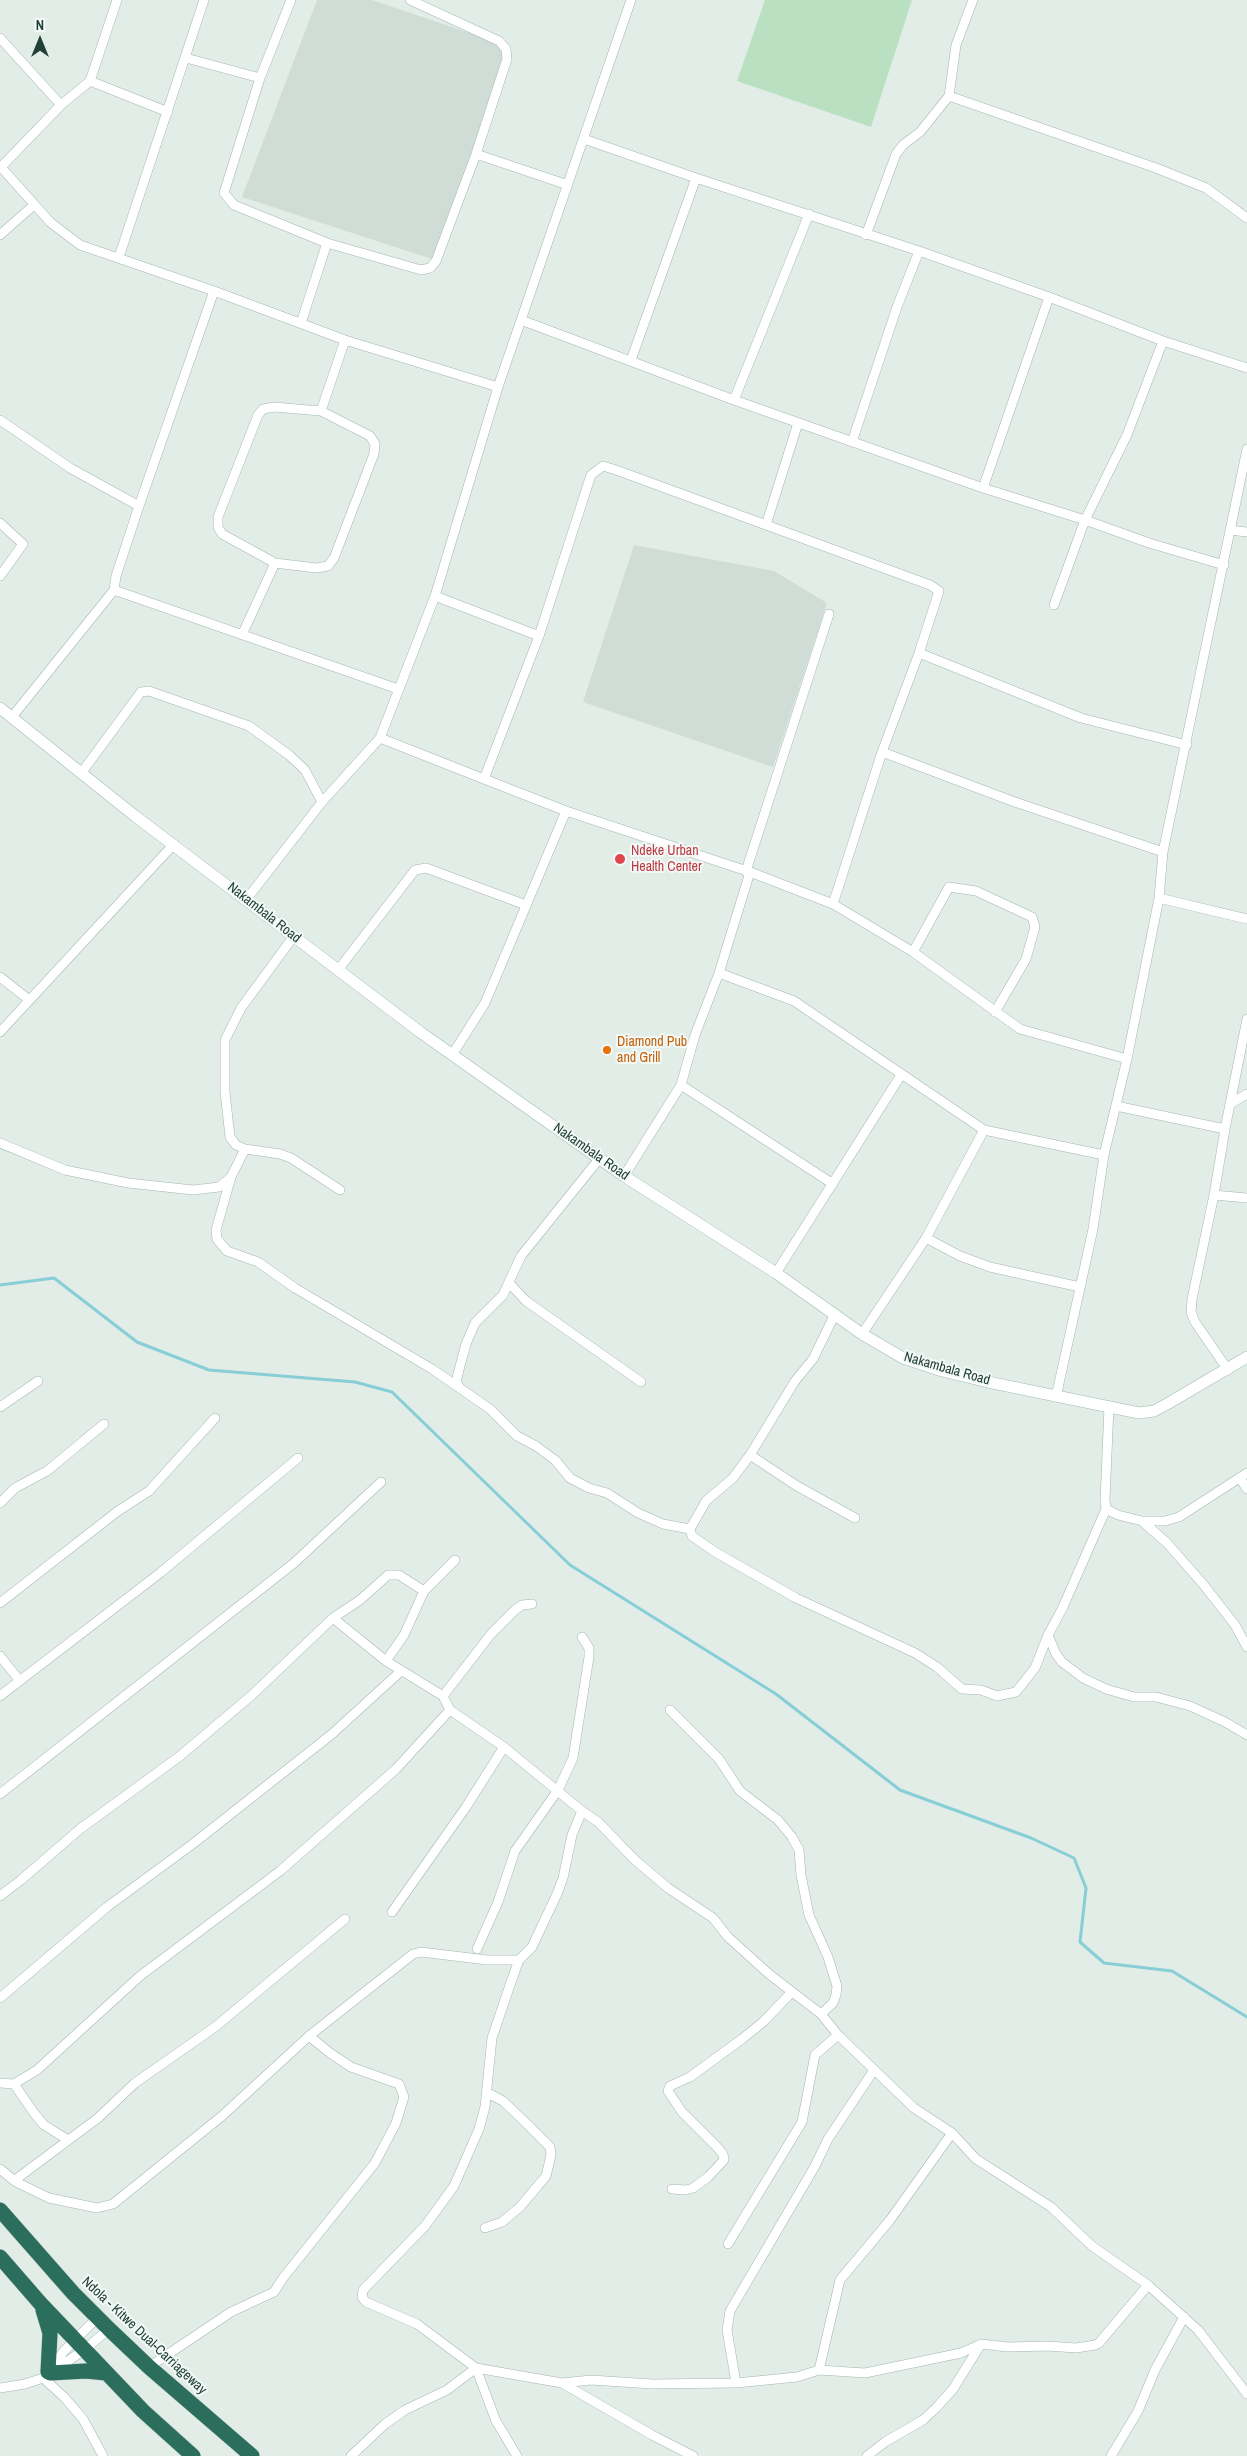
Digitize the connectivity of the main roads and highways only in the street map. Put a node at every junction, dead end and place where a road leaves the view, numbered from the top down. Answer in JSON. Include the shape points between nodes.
{"nodes":[{"id":1,"x":0,"y":708,"type":"edge"},
{"id":2,"x":1247,"y":1357,"type":"edge"},
{"id":3,"x":0,"y":2210,"type":"edge"},
{"id":4,"x":0,"y":2257,"type":"edge"},
{"id":5,"x":40,"y":2303,"type":"junction"},
{"id":6,"x":106,"y":2373,"type":"junction"},
{"id":7,"x":193,"y":2456,"type":"edge"},
{"id":8,"x":252,"y":2456,"type":"edge"}],
"edges":[{"from":1,"to":2,"type":"main road","name":"Nakambala Road","via":[[452,1055],[624,1176],[903,1358],[942,1371],[1139,1412],[1154,1411]]},
{"from":3,"to":8,"type":"highway","name":"Ndola - Kitwe Dual-Carriageway","via":[[97,2318]]},
{"from":4,"to":5,"type":"highway"},
{"from":5,"to":6,"type":"highway"},
{"from":5,"to":6,"type":"highway","via":[[50,2333],[47,2375],[86,2371]]},
{"from":6,"to":7,"type":"highway"}]}
